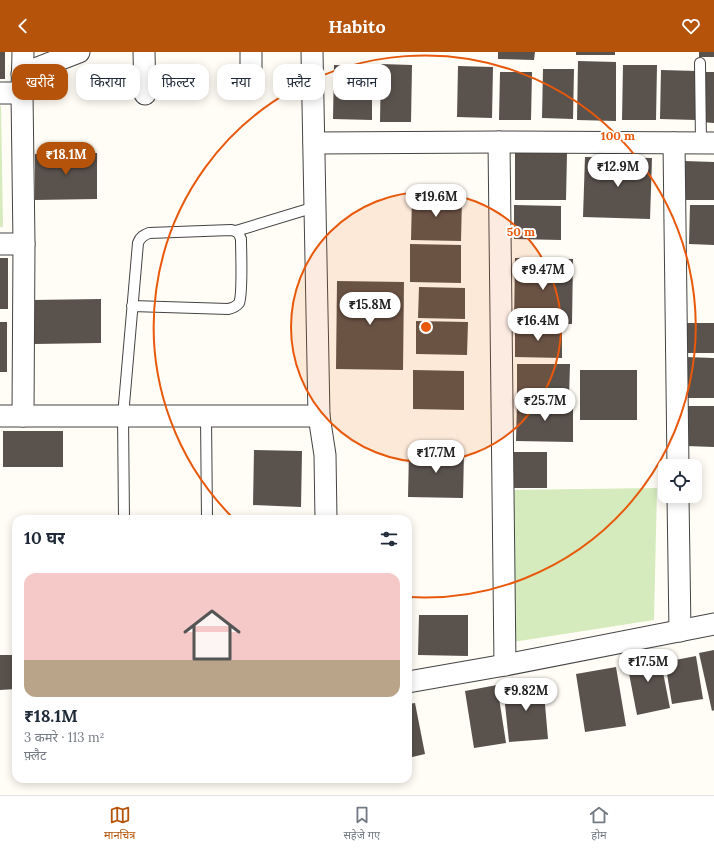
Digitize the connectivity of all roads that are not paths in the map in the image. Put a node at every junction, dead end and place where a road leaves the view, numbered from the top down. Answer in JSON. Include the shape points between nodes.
{"nodes":[{"id":1,"x":23,"y":52,"type":"edge"},
{"id":2,"x":79,"y":52,"type":"edge"},
{"id":3,"x":144,"y":52,"type":"edge"},
{"id":4,"x":251,"y":52,"type":"edge"},
{"id":5,"x":312,"y":52,"type":"edge"},
{"id":6,"x":700,"y":62,"type":"dead end"},
{"id":7,"x":23,"y":64,"type":"edge"},
{"id":8,"x":58,"y":64,"type":"edge"},
{"id":9,"x":251,"y":64,"type":"edge"},
{"id":10,"x":12,"y":88,"type":"edge"},
{"id":11,"x":0,"y":93,"type":"edge"},
{"id":12,"x":145,"y":94,"type":"dead end"},
{"id":13,"x":22,"y":100,"type":"edge"},
{"id":14,"x":499,"y":142,"type":"junction"},
{"id":15,"x":314,"y":143,"type":"junction"},
{"id":16,"x":674,"y":143,"type":"junction"},
{"id":17,"x":707,"y":143,"type":"edge"},
{"id":18,"x":315,"y":207,"type":"junction"},
{"id":19,"x":236,"y":231,"type":"junction"},
{"id":20,"x":0,"y":244,"type":"edge"},
{"id":21,"x":24,"y":244,"type":"junction"},
{"id":22,"x":132,"y":306,"type":"junction"},
{"id":23,"x":0,"y":416,"type":"edge"},
{"id":24,"x":23,"y":416,"type":"junction"},
{"id":25,"x":123,"y":416,"type":"junction"},
{"id":26,"x":206,"y":416,"type":"junction"},
{"id":27,"x":319,"y":416,"type":"junction"},
{"id":28,"x":678,"y":459,"type":"edge"},
{"id":29,"x":678,"y":503,"type":"edge"},
{"id":30,"x":124,"y":515,"type":"edge"},
{"id":31,"x":207,"y":515,"type":"edge"},
{"id":32,"x":326,"y":515,"type":"edge"},
{"id":33,"x":714,"y":624,"type":"edge"},
{"id":34,"x":680,"y":631,"type":"junction"},
{"id":35,"x":505,"y":665,"type":"junction"},
{"id":36,"x":412,"y":681,"type":"edge"}],
"edges":[{"from":1,"to":7,"type":"street"},
{"from":2,"to":8,"type":"street"},
{"from":3,"to":12,"type":"street"},
{"from":4,"to":9,"type":"street"},
{"from":5,"to":15,"type":"street"},
{"from":6,"to":17,"type":"lane"},
{"from":10,"to":11,"type":"street"},
{"from":13,"to":21,"type":"street"},
{"from":14,"to":15,"type":"street"},
{"from":14,"to":16,"type":"street"},
{"from":14,"to":35,"type":"street"},
{"from":15,"to":18,"type":"street"},
{"from":16,"to":17,"type":"street"},
{"from":16,"to":28,"type":"street"},
{"from":18,"to":19,"type":"lane"},
{"from":18,"to":27,"type":"street"},
{"from":19,"to":22,"type":"lane","via":[[144,235],[138,243]]},
{"from":19,"to":22,"type":"lane","via":[[241,239],[241,295],[236,307],[228,309]]},
{"from":20,"to":21,"type":"street"},
{"from":21,"to":24,"type":"street"},
{"from":22,"to":25,"type":"lane"},
{"from":23,"to":24,"type":"street"},
{"from":24,"to":25,"type":"street"},
{"from":25,"to":26,"type":"street"},
{"from":25,"to":30,"type":"lane"},
{"from":26,"to":27,"type":"street"},
{"from":26,"to":31,"type":"lane"},
{"from":27,"to":32,"type":"street","via":[[325,455]]},
{"from":29,"to":34,"type":"street"},
{"from":33,"to":34,"type":"street"},
{"from":34,"to":35,"type":"street"},
{"from":35,"to":36,"type":"street"}]}
